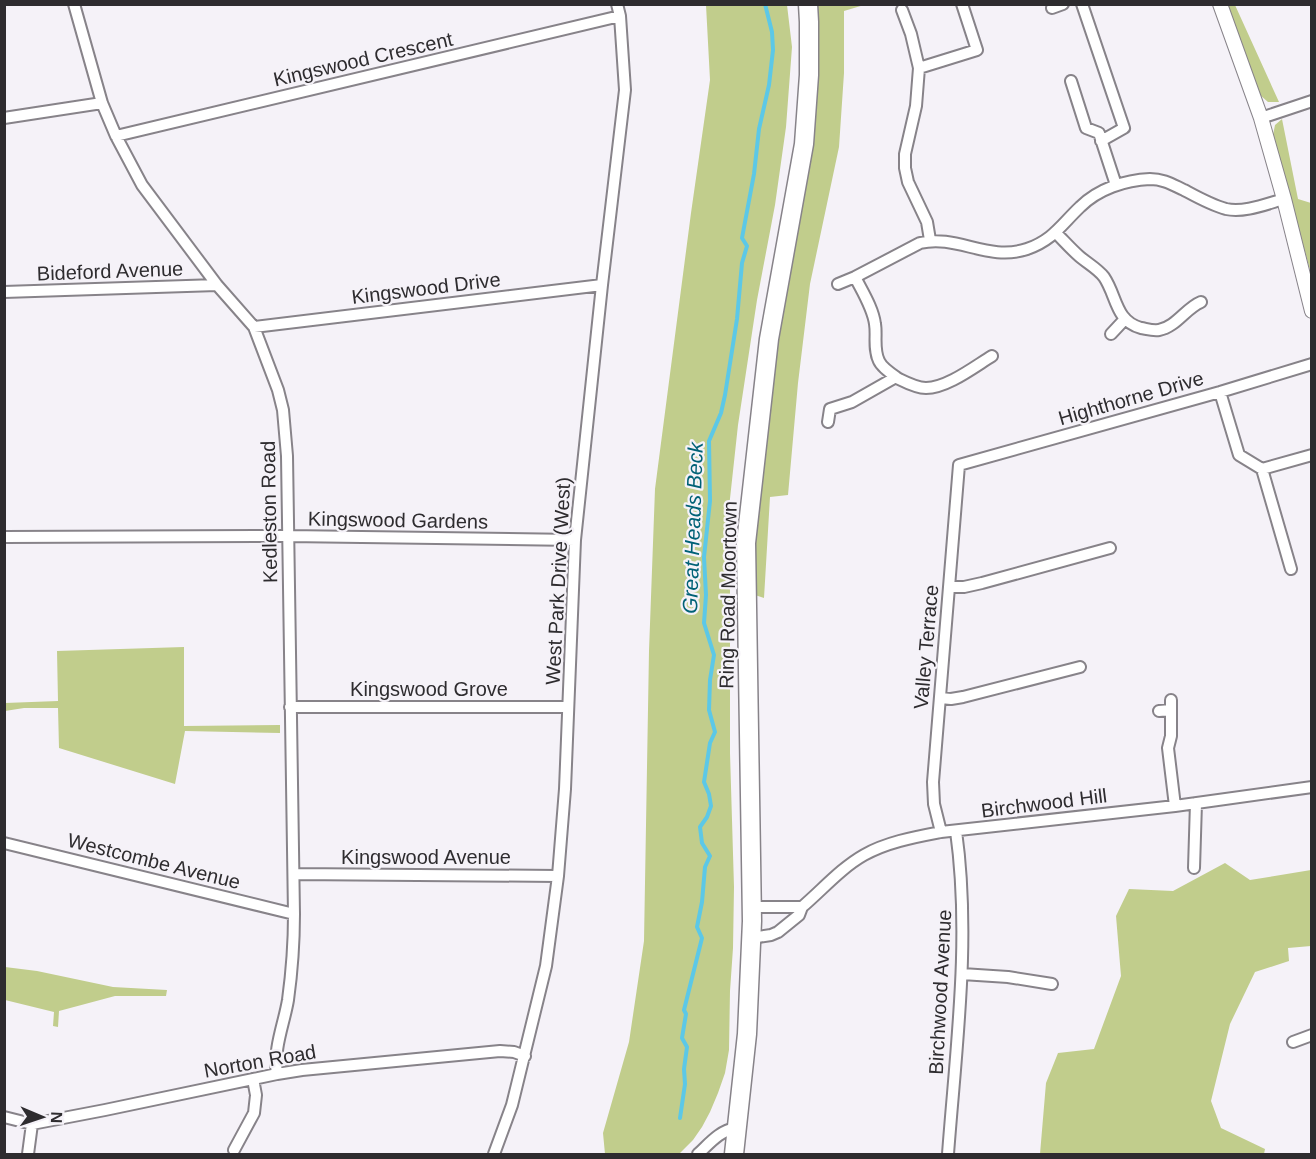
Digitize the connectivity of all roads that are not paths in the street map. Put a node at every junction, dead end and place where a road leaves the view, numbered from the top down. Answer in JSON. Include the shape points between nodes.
{"nodes":[{"id":1,"x":74,"y":4,"type":"edge"},
{"id":2,"x":808,"y":4,"type":"edge"},
{"id":3,"x":962,"y":4,"type":"edge"},
{"id":4,"x":1063,"y":4,"type":"edge"},
{"id":5,"x":1082,"y":4,"type":"edge"},
{"id":6,"x":1220,"y":4,"type":"edge"},
{"id":7,"x":1052,"y":8,"type":"dead end"},
{"id":8,"x":618,"y":10,"type":"edge"},
{"id":9,"x":902,"y":10,"type":"dead end"},
{"id":10,"x":919,"y":68,"type":"junction"},
{"id":11,"x":1071,"y":81,"type":"dead end"},
{"id":12,"x":1311,"y":101,"type":"edge"},
{"id":13,"x":102,"y":103,"type":"junction"},
{"id":14,"x":4,"y":118,"type":"edge"},
{"id":15,"x":1261,"y":118,"type":"junction"},
{"id":16,"x":116,"y":136,"type":"junction"},
{"id":17,"x":1101,"y":141,"type":"junction"},
{"id":18,"x":1116,"y":184,"type":"junction"},
{"id":19,"x":1284,"y":199,"type":"junction"},
{"id":20,"x":1056,"y":233,"type":"junction"},
{"id":21,"x":930,"y":240,"type":"junction"},
{"id":22,"x":855,"y":277,"type":"junction"},
{"id":23,"x":838,"y":284,"type":"dead end"},
{"id":24,"x":217,"y":285,"type":"junction"},
{"id":25,"x":602,"y":285,"type":"junction"},
{"id":26,"x":4,"y":292,"type":"edge"},
{"id":27,"x":1201,"y":302,"type":"dead end"},
{"id":28,"x":1311,"y":311,"type":"edge"},
{"id":29,"x":1125,"y":319,"type":"junction"},
{"id":30,"x":254,"y":327,"type":"junction"},
{"id":31,"x":1111,"y":334,"type":"dead end"},
{"id":32,"x":992,"y":356,"type":"dead end"},
{"id":33,"x":1311,"y":364,"type":"edge"},
{"id":34,"x":896,"y":377,"type":"junction"},
{"id":35,"x":1220,"y":392,"type":"junction"},
{"id":36,"x":828,"y":422,"type":"dead end"},
{"id":37,"x":1311,"y":455,"type":"edge"},
{"id":38,"x":959,"y":465,"type":"joint"},
{"id":39,"x":1262,"y":469,"type":"junction"},
{"id":40,"x":288,"y":536,"type":"junction"},
{"id":41,"x":4,"y":537,"type":"edge"},
{"id":42,"x":575,"y":540,"type":"junction"},
{"id":43,"x":1110,"y":548,"type":"dead end"},
{"id":44,"x":1291,"y":569,"type":"dead end"},
{"id":45,"x":949,"y":587,"type":"junction"},
{"id":46,"x":1080,"y":667,"type":"dead end"},
{"id":47,"x":940,"y":698,"type":"junction"},
{"id":48,"x":290,"y":707,"type":"junction"},
{"id":49,"x":568,"y":708,"type":"junction"},
{"id":50,"x":1159,"y":711,"type":"dead end"},
{"id":51,"x":1311,"y":787,"type":"edge"},
{"id":52,"x":1196,"y":803,"type":"junction"},
{"id":53,"x":1175,"y":806,"type":"junction"},
{"id":54,"x":956,"y":831,"type":"junction"},
{"id":55,"x":941,"y":832,"type":"junction"},
{"id":56,"x":4,"y":843,"type":"edge"},
{"id":57,"x":1194,"y":868,"type":"dead end"},
{"id":58,"x":294,"y":874,"type":"junction"},
{"id":59,"x":558,"y":876,"type":"junction"},
{"id":60,"x":752,"y":907,"type":"junction"},
{"id":61,"x":802,"y":907,"type":"junction"},
{"id":62,"x":294,"y":914,"type":"junction"},
{"id":63,"x":751,"y":938,"type":"junction"},
{"id":64,"x":962,"y":974,"type":"junction"},
{"id":65,"x":1052,"y":984,"type":"dead end"},
{"id":66,"x":1311,"y":1035,"type":"edge"},
{"id":67,"x":1293,"y":1042,"type":"dead end"},
{"id":68,"x":525,"y":1056,"type":"junction"},
{"id":69,"x":277,"y":1074,"type":"junction"},
{"id":70,"x":253,"y":1079,"type":"junction"},
{"id":71,"x":4,"y":1117,"type":"edge"},
{"id":72,"x":32,"y":1124,"type":"junction"},
{"id":73,"x":736,"y":1128,"type":"junction"},
{"id":74,"x":234,"y":1150,"type":"dead end"},
{"id":75,"x":701,"y":1154,"type":"edge"},
{"id":76,"x":28,"y":1155,"type":"edge"},
{"id":77,"x":494,"y":1155,"type":"edge"},
{"id":78,"x":734,"y":1155,"type":"edge"},
{"id":79,"x":948,"y":1155,"type":"edge"}],
"edges":[{"from":1,"to":13,"type":"street","name":"Kedleston Road"},
{"from":2,"to":60,"type":"highway","name":"Ring Road Moortown","via":[[809,75],[804,144],[769,339],[746,543]]},
{"from":3,"to":10,"type":"street","via":[[977,50]]},
{"from":4,"to":7,"type":"street"},
{"from":5,"to":17,"type":"street","via":[[1124,128]]},
{"from":6,"to":15,"type":"street"},
{"from":8,"to":16,"type":"street","name":"Kingswood Crescent"},
{"from":8,"to":25,"type":"street","name":"West Park Drive (West)","via":[[625,90]]},
{"from":9,"to":10,"type":"street"},
{"from":10,"to":21,"type":"street","via":[[905,168],[927,222]]},
{"from":11,"to":17,"type":"street","via":[[1086,128],[1099,133]]},
{"from":12,"to":15,"type":"street"},
{"from":13,"to":14,"type":"street"},
{"from":13,"to":16,"type":"street","name":"Kedleston Road"},
{"from":15,"to":19,"type":"street"},
{"from":16,"to":24,"type":"street","name":"Kedleston Road","via":[[142,185]]},
{"from":17,"to":18,"type":"street"},
{"from":18,"to":19,"type":"street","via":[[1150,179],[1170,182],[1200,198],[1238,210]]},
{"from":18,"to":20,"type":"street","via":[[1091,197]]},
{"from":19,"to":28,"type":"street"},
{"from":20,"to":21,"type":"street","via":[[1027,249],[1003,254]]},
{"from":20,"to":29,"type":"street","via":[[1104,277]]},
{"from":21,"to":22,"type":"street"},
{"from":22,"to":23,"type":"street"},
{"from":22,"to":34,"type":"street","via":[[875,322],[879,361]]},
{"from":24,"to":26,"type":"street","name":"Bideford Avenue"},
{"from":24,"to":30,"type":"street","name":"Kedleston Road"},
{"from":25,"to":30,"type":"street","name":"Kingswood Drive"},
{"from":25,"to":42,"type":"street","name":"West Park Drive (West)"},
{"from":27,"to":29,"type":"street","via":[[1161,330],[1148,330]]},
{"from":29,"to":31,"type":"street"},
{"from":30,"to":40,"type":"street","name":"Kedleston Road","via":[[283,410]]},
{"from":32,"to":34,"type":"street","via":[[936,387],[924,388]]},
{"from":33,"to":35,"type":"street","name":"Highthorne Drive"},
{"from":34,"to":36,"type":"street","via":[[852,402],[830,409]]},
{"from":35,"to":38,"type":"street","name":"Highthorne Drive"},
{"from":35,"to":39,"type":"street","via":[[1239,455]]},
{"from":37,"to":39,"type":"street"},
{"from":38,"to":45,"type":"street","name":"Valley Terrace"},
{"from":39,"to":44,"type":"street"},
{"from":40,"to":41,"type":"street","name":"Kingswood Gardens"},
{"from":40,"to":42,"type":"street","name":"Kingswood Gardens"},
{"from":40,"to":48,"type":"street","name":"Kedleston Road"},
{"from":42,"to":49,"type":"street","name":"West Park Drive (West)"},
{"from":43,"to":45,"type":"street","via":[[982,584]]},
{"from":45,"to":47,"type":"street","name":"Valley Terrace"},
{"from":46,"to":47,"type":"street","via":[[963,697]]},
{"from":47,"to":55,"type":"street","name":"Valley Terrace","via":[[933,782]]},
{"from":48,"to":49,"type":"street","name":"Kingswood Grove"},
{"from":48,"to":58,"type":"street","name":"Kedleston Road"},
{"from":49,"to":59,"type":"street","name":"West Park Drive (West)"},
{"from":50,"to":53,"type":"street","via":[[1171,705],[1168,748]]},
{"from":51,"to":52,"type":"street","name":"Birchwood Hill"},
{"from":52,"to":53,"type":"street","name":"Birchwood Hill"},
{"from":52,"to":57,"type":"street"},
{"from":53,"to":54,"type":"street","name":"Birchwood Hill"},
{"from":54,"to":55,"type":"street","name":"Birchwood Hill"},
{"from":54,"to":64,"type":"street","name":"Birchwood Avenue","via":[[962,880]]},
{"from":55,"to":61,"type":"street","name":"Birchwood Hill","via":[[906,839],[863,855]]},
{"from":56,"to":62,"type":"street","name":"Westcombe Avenue"},
{"from":58,"to":59,"type":"street","name":"Kingswood Avenue"},
{"from":58,"to":62,"type":"street","name":"Kedleston Road"},
{"from":59,"to":68,"type":"street","name":"West Park Drive (West)","via":[[546,966]]},
{"from":60,"to":61,"type":"street"},
{"from":60,"to":63,"type":"highway","name":"Ring Road Moortown"},
{"from":61,"to":63,"type":"street","name":"Birchwood Hill","via":[[799,915],[778,932]]},
{"from":62,"to":69,"type":"street","name":"Kedleston Road","via":[[292,972],[276,1056]]},
{"from":63,"to":73,"type":"highway","name":"Ring Road Moortown","via":[[747,1034]]},
{"from":64,"to":65,"type":"street"},
{"from":64,"to":79,"type":"street","name":"Birchwood Avenue"},
{"from":66,"to":67,"type":"street"},
{"from":68,"to":69,"type":"street","name":"Norton Road","via":[[501,1051]]},
{"from":68,"to":77,"type":"street","name":"West Park Drive (West)"},
{"from":69,"to":70,"type":"street","name":"Norton Road"},
{"from":70,"to":72,"type":"street","name":"Norton Road"},
{"from":70,"to":74,"type":"street","via":[[254,1113]]},
{"from":71,"to":72,"type":"street","name":"Norton Road"},
{"from":72,"to":76,"type":"street"},
{"from":73,"to":75,"type":"street","via":[[711,1140]]},
{"from":73,"to":78,"type":"highway","name":"Ring Road Moortown"}]}
